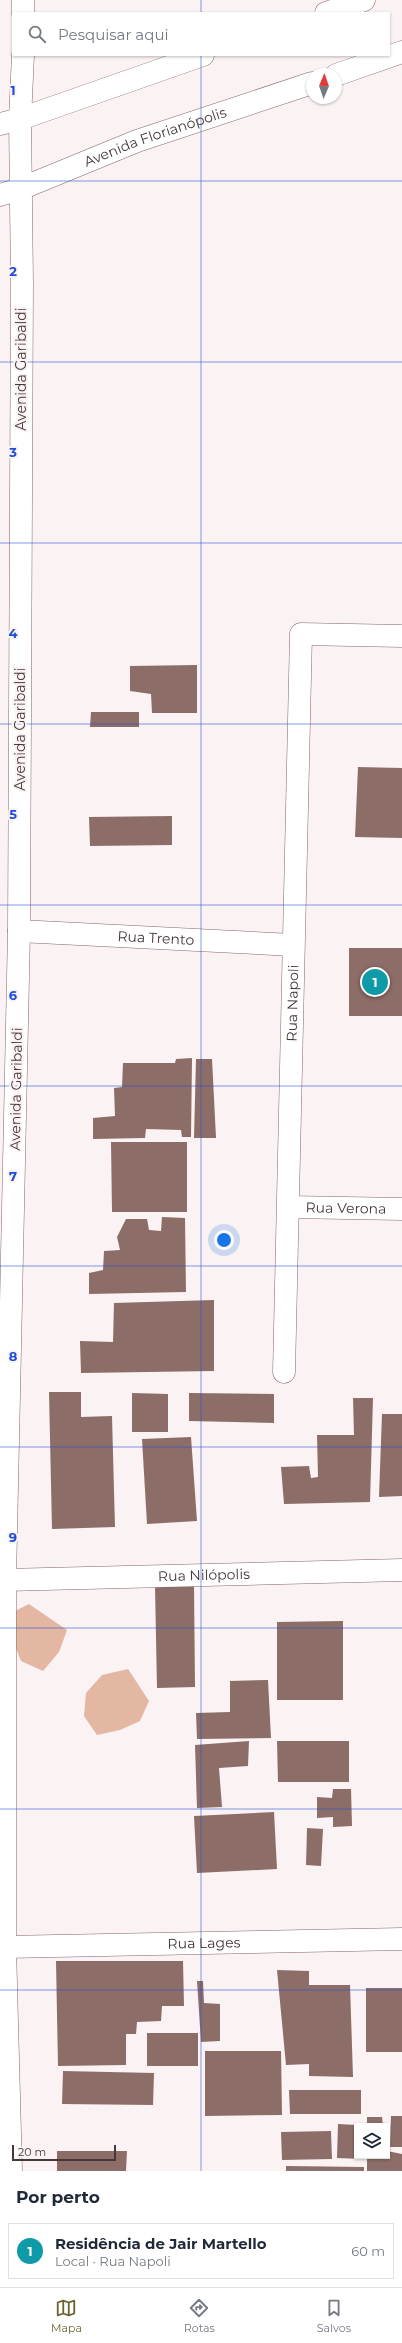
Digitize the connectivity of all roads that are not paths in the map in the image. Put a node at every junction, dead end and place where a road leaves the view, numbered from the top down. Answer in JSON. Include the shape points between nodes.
{"nodes":[{"id":1,"x":23,"y":0,"type":"edge"},
{"id":2,"x":364,"y":0,"type":"edge"},
{"id":3,"x":23,"y":12,"type":"edge"},
{"id":4,"x":329,"y":12,"type":"edge"},
{"id":5,"x":402,"y":52,"type":"edge"},
{"id":6,"x":22,"y":56,"type":"edge"},
{"id":7,"x":200,"y":56,"type":"edge"},
{"id":8,"x":342,"y":72,"type":"edge"},
{"id":9,"x":306,"y":84,"type":"edge"},
{"id":10,"x":10,"y":122,"type":"edge"},
{"id":11,"x":10,"y":192,"type":"edge"},
{"id":12,"x":402,"y":636,"type":"edge"},
{"id":13,"x":10,"y":931,"type":"edge"},
{"id":14,"x":293,"y":945,"type":"junction"},
{"id":15,"x":289,"y":1207,"type":"junction"},
{"id":16,"x":402,"y":1209,"type":"edge"},
{"id":17,"x":284,"y":1372,"type":"dead end"},
{"id":18,"x":4,"y":1491,"type":"edge"},
{"id":19,"x":402,"y":1570,"type":"edge"},
{"id":20,"x":3,"y":1580,"type":"edge"},
{"id":21,"x":402,"y":1939,"type":"edge"},
{"id":22,"x":5,"y":1947,"type":"junction"},
{"id":23,"x":11,"y":2171,"type":"edge"}],
"edges":[{"from":1,"to":3,"type":"street"},
{"from":2,"to":4,"type":"street"},
{"from":5,"to":8,"type":"street"},
{"from":6,"to":10,"type":"street","name":"Avenida Garibaldi"},
{"from":7,"to":10,"type":"street"},
{"from":9,"to":11,"type":"street","name":"Avenida Florianópolis","via":[[137,141]]},
{"from":10,"to":11,"type":"street","name":"Avenida Garibaldi"},
{"from":11,"to":13,"type":"street","name":"Avenida Garibaldi","via":[[22,291]]},
{"from":12,"to":14,"type":"street","name":"Rua Napoli","via":[[301,634]]},
{"from":13,"to":14,"type":"street","name":"Rua Trento"},
{"from":13,"to":18,"type":"street","name":"Avenida Garibaldi"},
{"from":14,"to":15,"type":"street","name":"Rua Napoli"},
{"from":15,"to":16,"type":"street","name":"Rua Verona"},
{"from":15,"to":17,"type":"street","name":"Rua Napoli"},
{"from":18,"to":20,"type":"street","name":"Avenida Garibaldi"},
{"from":19,"to":20,"type":"street","name":"Rua Nilópolis"},
{"from":20,"to":22,"type":"street","name":"Avenida Garibaldi"},
{"from":21,"to":22,"type":"street","name":"Rua Lages"},
{"from":22,"to":23,"type":"street","name":"Avenida Garibaldi"}]}
